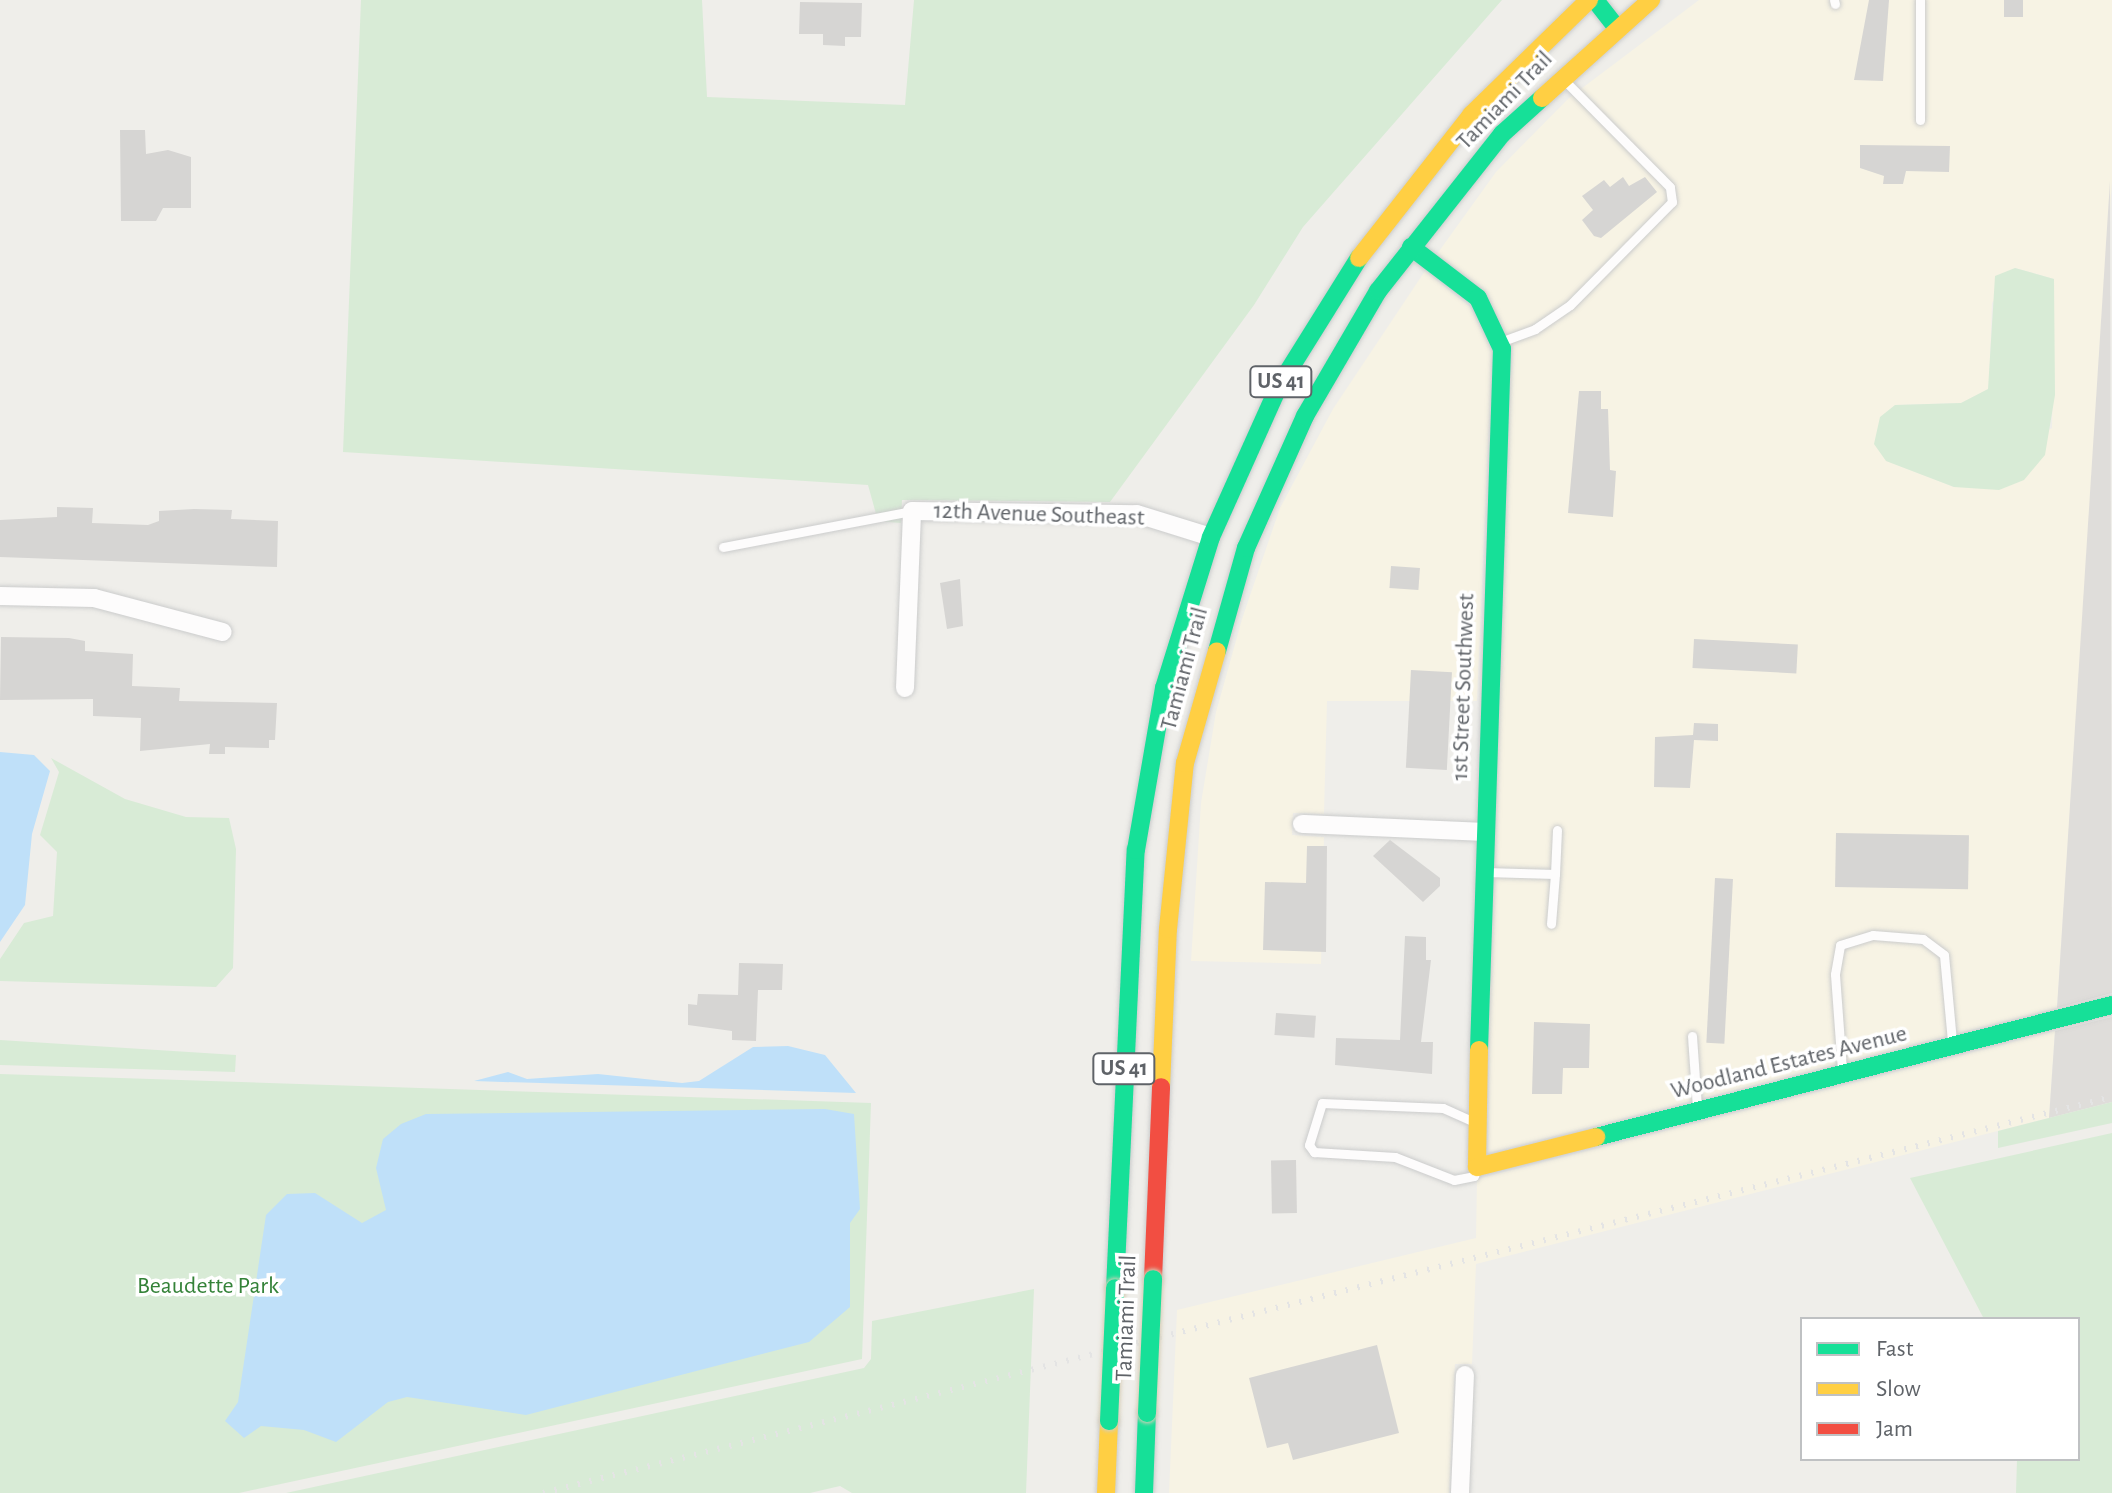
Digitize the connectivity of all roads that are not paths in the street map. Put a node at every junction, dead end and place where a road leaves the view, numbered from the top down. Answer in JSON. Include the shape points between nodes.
{"nodes":[{"id":1,"x":1589,"y":0,"type":"edge"},
{"id":2,"x":1595,"y":0,"type":"edge"},
{"id":3,"x":1651,"y":0,"type":"edge"},
{"id":4,"x":1920,"y":0,"type":"edge"},
{"id":5,"x":1616,"y":27,"type":"junction"},
{"id":6,"x":1560,"y":77,"type":"junction"},
{"id":7,"x":1920,"y":120,"type":"dead end"},
{"id":8,"x":1411,"y":247,"type":"junction"},
{"id":9,"x":1500,"y":342,"type":"junction"},
{"id":10,"x":912,"y":511,"type":"junction"},
{"id":11,"x":1211,"y":537,"type":"junction"},
{"id":12,"x":723,"y":547,"type":"dead end"},
{"id":13,"x":0,"y":596,"type":"edge"},
{"id":14,"x":223,"y":632,"type":"dead end"},
{"id":15,"x":905,"y":688,"type":"dead end"},
{"id":16,"x":1302,"y":824,"type":"dead end"},
{"id":17,"x":1557,"y":830,"type":"dead end"},
{"id":18,"x":1482,"y":832,"type":"junction"},
{"id":19,"x":1481,"y":872,"type":"junction"},
{"id":20,"x":1555,"y":874,"type":"junction"},
{"id":21,"x":1551,"y":924,"type":"dead end"},
{"id":22,"x":2112,"y":1005,"type":"edge"},
{"id":23,"x":1692,"y":1036,"type":"dead end"},
{"id":24,"x":1953,"y":1045,"type":"junction"},
{"id":25,"x":1843,"y":1074,"type":"junction"},
{"id":26,"x":1698,"y":1111,"type":"junction"},
{"id":27,"x":1478,"y":1125,"type":"junction"},
{"id":28,"x":1477,"y":1167,"type":"junction"},
{"id":29,"x":1465,"y":1375,"type":"dead end"},
{"id":30,"x":1106,"y":1493,"type":"edge"},
{"id":31,"x":1144,"y":1493,"type":"edge"},
{"id":32,"x":1460,"y":1493,"type":"edge"}],
"edges":[{"from":1,"to":11,"type":"main road","name":"Tamiami Trail","number":"US 41","via":[[1471,115],[1370,240],[1279,386]]},
{"from":2,"to":5,"type":"main road"},
{"from":3,"to":5,"type":"main road","name":"Tamiami Trail","number":"US 41"},
{"from":4,"to":7,"type":"lane"},
{"from":5,"to":6,"type":"main road","name":"Tamiami Trail","number":"US 41"},
{"from":6,"to":8,"type":"main road","name":"Tamiami Trail","number":"US 41","via":[[1502,134]]},
{"from":6,"to":9,"type":"lane","via":[[1628,140],[1670,187],[1672,202],[1570,305],[1535,329]]},
{"from":8,"to":9,"type":"main road","name":"1st Street Southwest","via":[[1478,298]]},
{"from":8,"to":31,"type":"main road","name":"Tamiami Trail","number":"US 41","bridge":true,"via":[[1345,344],[1276,477],[1246,548],[1199,698],[1185,763],[1169,914]]},
{"from":9,"to":18,"type":"main road","name":"1st Street Southwest"},
{"from":10,"to":11,"type":"street","name":"12th Avenue Southeast","via":[[1137,514]]},
{"from":10,"to":12,"type":"lane"},
{"from":10,"to":15,"type":"street"},
{"from":11,"to":30,"type":"main road","name":"Tamiami Trail","number":"US 41","bridge":true,"via":[[1164,688],[1136,850]]},
{"from":13,"to":14,"type":"street","via":[[94,598]]},
{"from":16,"to":18,"type":"street"},
{"from":17,"to":20,"type":"lane"},
{"from":18,"to":19,"type":"main road","name":"1st Street Southwest"},
{"from":19,"to":20,"type":"lane"},
{"from":19,"to":27,"type":"main road","name":"1st Street Southwest"},
{"from":20,"to":21,"type":"lane"},
{"from":22,"to":24,"type":"main road","name":"Woodland Estates Avenue"},
{"from":23,"to":26,"type":"lane"},
{"from":24,"to":25,"type":"main road","name":"Woodland Estates Avenue"},
{"from":24,"to":25,"type":"lane","via":[[1944,955],[1923,939],[1873,935],[1840,945],[1836,1009]]},
{"from":25,"to":26,"type":"main road","name":"Woodland Estates Avenue"},
{"from":26,"to":28,"type":"main road","name":"Woodland Estates Avenue"},
{"from":27,"to":28,"type":"main road","name":"1st Street Southwest"},
{"from":27,"to":28,"type":"lane","via":[[1462,1112],[1443,1108],[1322,1103],[1309,1145],[1314,1152],[1395,1157],[1454,1180],[1474,1176]]},
{"from":29,"to":32,"type":"street"}]}
